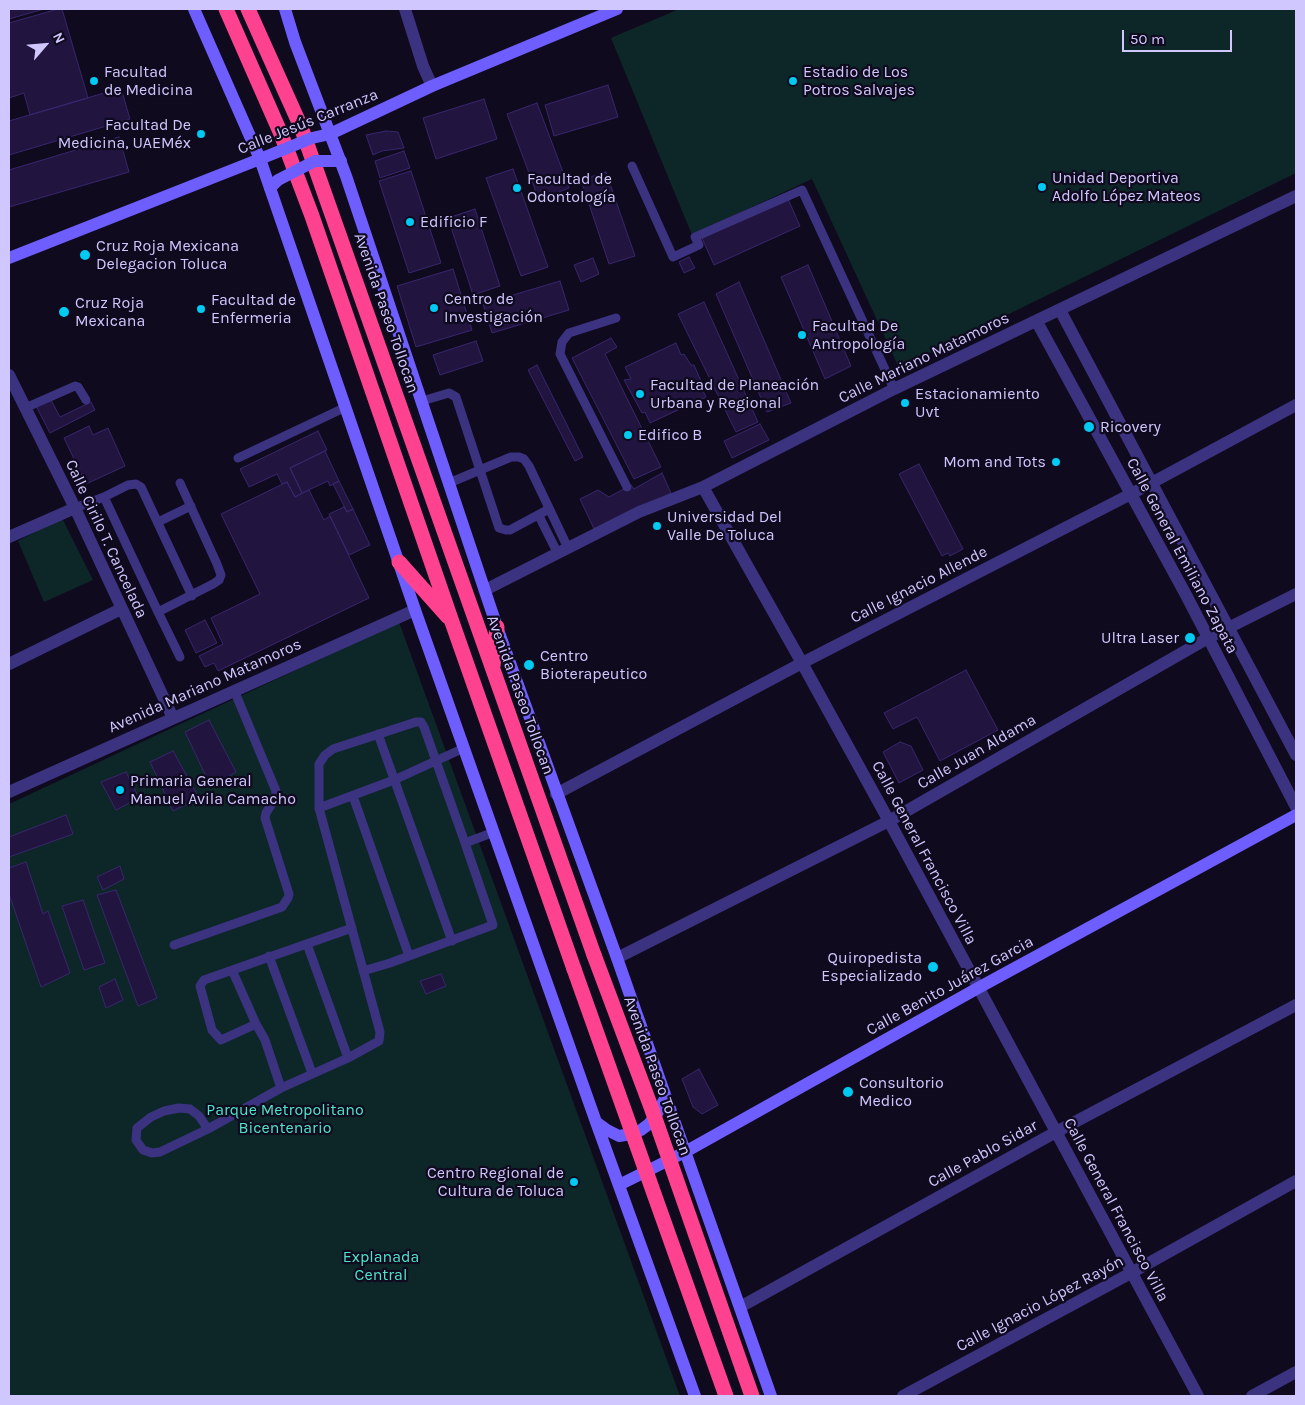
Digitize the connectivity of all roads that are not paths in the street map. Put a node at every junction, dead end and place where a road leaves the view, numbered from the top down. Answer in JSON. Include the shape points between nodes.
{"nodes":[{"id":1,"x":194,"y":9,"type":"edge"},
{"id":2,"x":226,"y":9,"type":"edge"},
{"id":3,"x":248,"y":9,"type":"edge"},
{"id":4,"x":285,"y":9,"type":"edge"},
{"id":5,"x":405,"y":9,"type":"edge"},
{"id":6,"x":617,"y":9,"type":"edge"},
{"id":7,"x":432,"y":86,"type":"junction"},
{"id":8,"x":330,"y":134,"type":"junction"},
{"id":9,"x":260,"y":159,"type":"junction"},
{"id":10,"x":341,"y":161,"type":"junction"},
{"id":11,"x":632,"y":166,"type":"dead end"},
{"id":12,"x":270,"y":188,"type":"junction"},
{"id":13,"x":1296,"y":196,"type":"edge"},
{"id":14,"x":9,"y":258,"type":"edge"},
{"id":15,"x":1060,"y":310,"type":"junction"},
{"id":16,"x":616,"y":318,"type":"dead end"},
{"id":17,"x":1037,"y":322,"type":"junction"},
{"id":18,"x":9,"y":375,"type":"edge"},
{"id":19,"x":894,"y":389,"type":"junction"},
{"id":20,"x":14,"y":399,"type":"edge"},
{"id":21,"x":86,"y":400,"type":"dead end"},
{"id":22,"x":422,"y":401,"type":"junction"},
{"id":23,"x":1296,"y":405,"type":"edge"},
{"id":24,"x":346,"y":407,"type":"junction"},
{"id":25,"x":25,"y":408,"type":"junction"},
{"id":26,"x":238,"y":458,"type":"dead end"},
{"id":27,"x":480,"y":470,"type":"junction"},
{"id":28,"x":1152,"y":482,"type":"junction"},
{"id":29,"x":180,"y":483,"type":"dead end"},
{"id":30,"x":449,"y":483,"type":"junction"},
{"id":31,"x":627,"y":487,"type":"dead end"},
{"id":32,"x":703,"y":487,"type":"junction"},
{"id":33,"x":1131,"y":494,"type":"junction"},
{"id":34,"x":104,"y":497,"type":"junction"},
{"id":35,"x":191,"y":506,"type":"junction"},
{"id":36,"x":75,"y":508,"type":"junction"},
{"id":37,"x":549,"y":509,"type":"junction"},
{"id":38,"x":539,"y":516,"type":"junction"},
{"id":39,"x":158,"y":522,"type":"junction"},
{"id":40,"x":9,"y":537,"type":"edge"},
{"id":41,"x":563,"y":551,"type":"junction"},
{"id":42,"x":399,"y":562,"type":"junction"},
{"id":43,"x":485,"y":590,"type":"junction"},
{"id":44,"x":1296,"y":594,"type":"edge"},
{"id":45,"x":192,"y":596,"type":"junction"},
{"id":46,"x":122,"y":609,"type":"junction"},
{"id":47,"x":415,"y":610,"type":"junction"},
{"id":48,"x":158,"y":612,"type":"junction"},
{"id":49,"x":452,"y":622,"type":"junction"},
{"id":50,"x":497,"y":627,"type":"junction"},
{"id":51,"x":1229,"y":629,"type":"junction"},
{"id":52,"x":1208,"y":638,"type":"junction"},
{"id":53,"x":180,"y":657,"type":"dead end"},
{"id":54,"x":802,"y":663,"type":"junction"},
{"id":55,"x":9,"y":664,"type":"edge"},
{"id":56,"x":492,"y":670,"type":"junction"},
{"id":57,"x":234,"y":690,"type":"junction"},
{"id":58,"x":173,"y":718,"type":"junction"},
{"id":59,"x":378,"y":734,"type":"junction"},
{"id":60,"x":464,"y":748,"type":"junction"},
{"id":61,"x":1296,"y":755,"type":"edge"},
{"id":62,"x":436,"y":760,"type":"junction"},
{"id":63,"x":394,"y":780,"type":"junction"},
{"id":64,"x":9,"y":792,"type":"edge"},
{"id":65,"x":556,"y":794,"type":"junction"},
{"id":66,"x":353,"y":796,"type":"junction"},
{"id":67,"x":1296,"y":807,"type":"edge"},
{"id":68,"x":319,"y":808,"type":"junction"},
{"id":69,"x":1296,"y":815,"type":"edge"},
{"id":70,"x":889,"y":821,"type":"junction"},
{"id":71,"x":494,"y":832,"type":"junction"},
{"id":72,"x":465,"y":843,"type":"junction"},
{"id":73,"x":352,"y":928,"type":"junction"},
{"id":74,"x":452,"y":941,"type":"junction"},
{"id":75,"x":307,"y":944,"type":"junction"},
{"id":76,"x":174,"y":945,"type":"dead end"},
{"id":77,"x":269,"y":956,"type":"junction"},
{"id":78,"x":409,"y":956,"type":"junction"},
{"id":79,"x":617,"y":958,"type":"junction"},
{"id":80,"x":232,"y":970,"type":"junction"},
{"id":81,"x":363,"y":971,"type":"junction"},
{"id":82,"x":978,"y":988,"type":"junction"},
{"id":83,"x":1296,"y":1005,"type":"edge"},
{"id":84,"x":256,"y":1024,"type":"junction"},
{"id":85,"x":348,"y":1058,"type":"junction"},
{"id":86,"x":312,"y":1073,"type":"junction"},
{"id":87,"x":281,"y":1088,"type":"junction"},
{"id":88,"x":666,"y":1097,"type":"junction"},
{"id":89,"x":596,"y":1122,"type":"junction"},
{"id":90,"x":208,"y":1129,"type":"junction"},
{"id":91,"x":1056,"y":1132,"type":"junction"},
{"id":92,"x":685,"y":1152,"type":"junction"},
{"id":93,"x":1296,"y":1181,"type":"edge"},
{"id":94,"x":619,"y":1185,"type":"junction"},
{"id":95,"x":1131,"y":1274,"type":"junction"},
{"id":96,"x":740,"y":1307,"type":"junction"},
{"id":97,"x":1296,"y":1372,"type":"edge"},
{"id":98,"x":695,"y":1396,"type":"edge"},
{"id":99,"x":726,"y":1396,"type":"edge"},
{"id":100,"x":752,"y":1396,"type":"edge"},
{"id":101,"x":771,"y":1396,"type":"edge"},
{"id":102,"x":903,"y":1396,"type":"edge"},
{"id":103,"x":1198,"y":1396,"type":"edge"},
{"id":104,"x":1252,"y":1396,"type":"edge"}],
"edges":[{"from":1,"to":9,"type":"main road"},
{"from":2,"to":49,"type":"highway","via":[[281,134],[312,216]]},
{"from":3,"to":56,"type":"highway","name":"Avenida Paseo Tollocan","via":[[304,136]]},
{"from":4,"to":8,"type":"main road","name":"Avenida Paseo Tollocan"},
{"from":5,"to":7,"type":"street"},
{"from":6,"to":7,"type":"main road","name":"Calle Jesús Carranza"},
{"from":7,"to":8,"type":"main road","name":"Calle Jesús Carranza"},
{"from":8,"to":9,"type":"main road","name":"Calle Jesús Carranza","bridge":true},
{"from":8,"to":10,"type":"main road","name":"Avenida Paseo Tollocan"},
{"from":9,"to":12,"type":"main road"},
{"from":9,"to":14,"type":"main road","name":"Calle Jesús Carranza"},
{"from":10,"to":12,"type":"main road","bridge":true,"via":[[315,161],[278,180]]},
{"from":10,"to":22,"type":"main road","name":"Avenida Paseo Tollocan"},
{"from":11,"to":19,"type":"lane","via":[[673,256],[699,245],[695,237],[802,190]]},
{"from":12,"to":24,"type":"main road"},
{"from":13,"to":15,"type":"street","name":"Calle Mariano Matamoros"},
{"from":15,"to":17,"type":"street","name":"Calle Mariano Matamoros"},
{"from":15,"to":28,"type":"street","name":"Calle General Emiliano Zapata"},
{"from":16,"to":31,"type":"lane","via":[[570,333],[562,342],[560,354]]},
{"from":17,"to":19,"type":"street","name":"Calle Mariano Matamoros"},
{"from":17,"to":33,"type":"street","name":"Calle General Emiliano Zapata"},
{"from":18,"to":20,"type":"street","name":"Calle Cirilo T. Cancelada"},
{"from":19,"to":32,"type":"street","name":"Calle Mariano Matamoros"},
{"from":20,"to":25,"type":"street","name":"Calle Cirilo T. Cancelada"},
{"from":21,"to":25,"type":"lane","via":[[75,386]]},
{"from":22,"to":27,"type":"lane","via":[[449,393],[454,395]]},
{"from":22,"to":30,"type":"main road","name":"Avenida Paseo Tollocan"},
{"from":23,"to":28,"type":"street","name":"Calle Ignacio Allende"},
{"from":24,"to":26,"type":"lane"},
{"from":24,"to":42,"type":"main road"},
{"from":25,"to":36,"type":"street","name":"Calle Cirilo T. Cancelada"},
{"from":27,"to":30,"type":"lane"},
{"from":27,"to":37,"type":"lane","via":[[519,456],[529,466]]},
{"from":27,"to":38,"type":"lane","via":[[499,528],[510,530]]},
{"from":28,"to":33,"type":"street","name":"Calle Ignacio Allende"},
{"from":28,"to":51,"type":"street","name":"Calle General Emiliano Zapata"},
{"from":29,"to":35,"type":"lane"},
{"from":30,"to":43,"type":"main road","name":"Avenida Paseo Tollocan"},
{"from":32,"to":41,"type":"street","name":"Calle Mariano Matamoros","via":[[638,511]]},
{"from":32,"to":54,"type":"street","name":"Calle General Francisco Villa"},
{"from":33,"to":52,"type":"street","name":"Calle General Emiliano Zapata"},
{"from":33,"to":54,"type":"street","name":"Calle Ignacio Allende"},
{"from":34,"to":36,"type":"lane"},
{"from":34,"to":39,"type":"lane","via":[[136,484],[145,492]]},
{"from":34,"to":48,"type":"lane"},
{"from":35,"to":39,"type":"lane"},
{"from":35,"to":45,"type":"lane","via":[[220,575],[219,580]]},
{"from":36,"to":40,"type":"street"},
{"from":36,"to":46,"type":"street","name":"Calle Cirilo T. Cancelada"},
{"from":37,"to":38,"type":"lane"},
{"from":37,"to":41,"type":"lane"},
{"from":38,"to":41,"type":"lane"},
{"from":39,"to":45,"type":"lane"},
{"from":41,"to":43,"type":"street","name":"Calle Mariano Matamoros"},
{"from":42,"to":47,"type":"main road"},
{"from":42,"to":49,"type":"highway"},
{"from":43,"to":50,"type":"main road","name":"Avenida Paseo Tollocan"},
{"from":44,"to":51,"type":"street","name":"Calle Juan Aldama"},
{"from":45,"to":48,"type":"lane"},
{"from":46,"to":55,"type":"street"},
{"from":46,"to":58,"type":"street","name":"Calle Cirilo T. Cancelada"},
{"from":47,"to":57,"type":"street","name":"Avenida Mariano Matamoros"},
{"from":47,"to":60,"type":"main road"},
{"from":48,"to":53,"type":"lane"},
{"from":49,"to":99,"type":"highway","bridge":true},
{"from":50,"to":56,"type":"highway"},
{"from":50,"to":65,"type":"main road","name":"Avenida Paseo Tollocan"},
{"from":51,"to":52,"type":"street","name":"Calle Juan Aldama"},
{"from":51,"to":61,"type":"street","name":"Calle General Emiliano Zapata"},
{"from":52,"to":67,"type":"street","name":"Calle General Emiliano Zapata"},
{"from":52,"to":70,"type":"street","name":"Calle Juan Aldama"},
{"from":54,"to":65,"type":"street","name":"Calle Ignacio Allende"},
{"from":54,"to":70,"type":"street","name":"Calle General Francisco Villa"},
{"from":56,"to":100,"type":"highway","name":"Avenida Paseo Tollocan","bridge":true},
{"from":57,"to":58,"type":"street","name":"Avenida Mariano Matamoros"},
{"from":57,"to":76,"type":"lane","via":[[276,792],[265,818],[289,894],[282,907]]},
{"from":58,"to":64,"type":"street","name":"Avenida Mariano Matamoros"},
{"from":59,"to":62,"type":"lane","via":[[420,722]]},
{"from":59,"to":63,"type":"lane"},
{"from":59,"to":68,"type":"lane","via":[[333,749],[325,755],[319,764]]},
{"from":60,"to":62,"type":"lane"},
{"from":60,"to":71,"type":"main road"},
{"from":62,"to":63,"type":"lane"},
{"from":62,"to":72,"type":"lane"},
{"from":63,"to":66,"type":"lane"},
{"from":63,"to":74,"type":"lane"},
{"from":65,"to":79,"type":"main road","name":"Avenida Paseo Tollocan"},
{"from":66,"to":68,"type":"lane"},
{"from":66,"to":78,"type":"lane"},
{"from":68,"to":73,"type":"lane"},
{"from":69,"to":82,"type":"main road","name":"Calle Benito Juárez Garcia"},
{"from":70,"to":79,"type":"street","name":"Calle Juan Aldama"},
{"from":70,"to":82,"type":"street","name":"Calle General Francisco Villa"},
{"from":71,"to":72,"type":"lane"},
{"from":71,"to":89,"type":"main road"},
{"from":72,"to":74,"type":"lane","via":[[493,925]]},
{"from":73,"to":75,"type":"lane"},
{"from":73,"to":81,"type":"lane"},
{"from":74,"to":78,"type":"lane"},
{"from":75,"to":77,"type":"lane"},
{"from":75,"to":85,"type":"lane"},
{"from":77,"to":80,"type":"lane"},
{"from":77,"to":86,"type":"lane"},
{"from":78,"to":81,"type":"lane"},
{"from":79,"to":88,"type":"main road","name":"Avenida Paseo Tollocan"},
{"from":80,"to":84,"type":"lane"},
{"from":80,"to":84,"type":"lane","via":[[204,980],[200,986],[212,1030],[221,1040]]},
{"from":81,"to":85,"type":"lane","via":[[380,1037],[375,1044]]},
{"from":82,"to":91,"type":"street","name":"Calle General Francisco Villa"},
{"from":82,"to":92,"type":"main road","name":"Calle Benito Juárez Garcia"},
{"from":83,"to":91,"type":"street","name":"Calle Pablo Sidar"},
{"from":84,"to":87,"type":"lane","via":[[265,1040]]},
{"from":85,"to":86,"type":"lane"},
{"from":86,"to":87,"type":"lane"},
{"from":87,"to":90,"type":"lane"},
{"from":88,"to":89,"type":"main road","via":[[649,1124],[631,1134],[619,1136]]},
{"from":88,"to":92,"type":"main road","name":"Avenida Paseo Tollocan"},
{"from":89,"to":94,"type":"main road"},
{"from":90,"to":90,"type":"lane","via":[[160,1152],[143,1150],[136,1140],[138,1128],[151,1117],[179,1108],[190,1109]]},
{"from":91,"to":95,"type":"street","name":"Calle General Francisco Villa"},
{"from":91,"to":96,"type":"street","name":"Calle Pablo Sidar"},
{"from":92,"to":94,"type":"main road","name":"Calle Benito Juárez Garcia"},
{"from":92,"to":96,"type":"main road","name":"Avenida Paseo Tollocan"},
{"from":93,"to":95,"type":"street","name":"Calle Ignacio López Rayón"},
{"from":94,"to":98,"type":"main road"},
{"from":95,"to":102,"type":"street","name":"Calle Ignacio López Rayón"},
{"from":95,"to":103,"type":"street","name":"Calle General Francisco Villa"},
{"from":96,"to":101,"type":"main road","name":"Avenida Paseo Tollocan"},
{"from":97,"to":104,"type":"street"}]}
